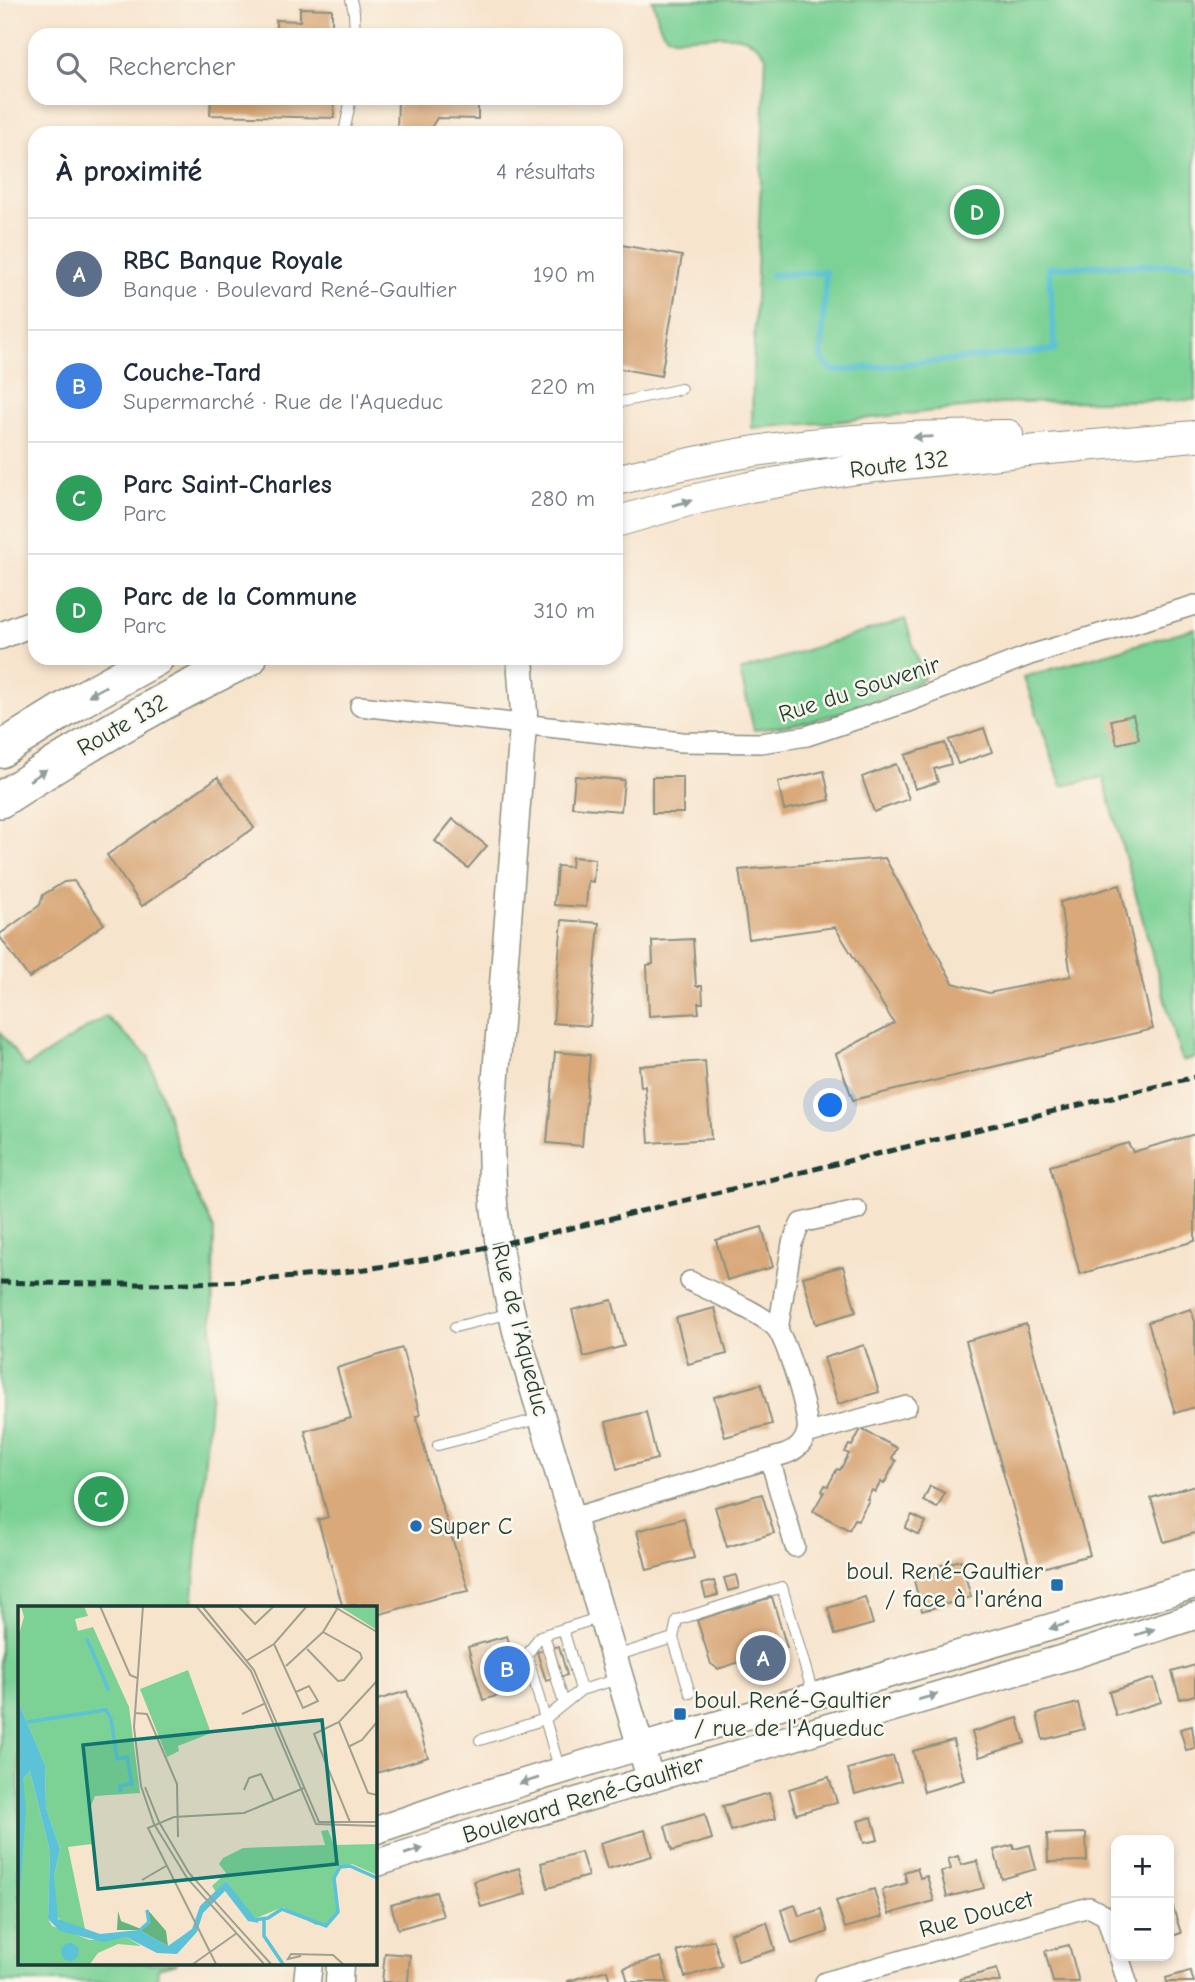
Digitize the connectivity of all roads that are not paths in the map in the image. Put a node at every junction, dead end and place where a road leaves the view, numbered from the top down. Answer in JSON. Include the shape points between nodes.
{"nodes":[{"id":1,"x":351,"y":0,"type":"edge"},
{"id":2,"x":355,"y":28,"type":"edge"},
{"id":3,"x":350,"y":105,"type":"edge"},
{"id":4,"x":345,"y":126,"type":"edge"},
{"id":5,"x":681,"y":389,"type":"dead end"},
{"id":6,"x":623,"y":401,"type":"edge"},
{"id":7,"x":1191,"y":436,"type":"edge"},
{"id":8,"x":623,"y":479,"type":"edge"},
{"id":9,"x":623,"y":520,"type":"edge"},
{"id":10,"x":1195,"y":605,"type":"edge"},
{"id":11,"x":28,"y":625,"type":"edge"},
{"id":12,"x":0,"y":636,"type":"edge"},
{"id":13,"x":143,"y":665,"type":"edge"},
{"id":14,"x":235,"y":665,"type":"edge"},
{"id":15,"x":521,"y":665,"type":"edge"},
{"id":16,"x":360,"y":706,"type":"dead end"},
{"id":17,"x":523,"y":723,"type":"junction"},
{"id":18,"x":0,"y":750,"type":"edge"},
{"id":19,"x":0,"y":800,"type":"edge"},
{"id":20,"x":857,"y":1210,"type":"dead end"},
{"id":21,"x":690,"y":1281,"type":"dead end"},
{"id":22,"x":511,"y":1313,"type":"junction"},
{"id":23,"x":455,"y":1327,"type":"dead end"},
{"id":24,"x":778,"y":1330,"type":"junction"},
{"id":25,"x":907,"y":1406,"type":"dead end"},
{"id":26,"x":542,"y":1417,"type":"junction"},
{"id":27,"x":806,"y":1434,"type":"junction"},
{"id":28,"x":438,"y":1445,"type":"dead end"},
{"id":29,"x":770,"y":1459,"type":"junction"},
{"id":30,"x":572,"y":1518,"type":"junction"},
{"id":31,"x":794,"y":1547,"type":"dead end"},
{"id":32,"x":1195,"y":1585,"type":"edge"},
{"id":33,"x":1195,"y":1616,"type":"edge"},
{"id":34,"x":602,"y":1617,"type":"junction"},
{"id":35,"x":563,"y":1629,"type":"junction"},
{"id":36,"x":544,"y":1634,"type":"junction"},
{"id":37,"x":673,"y":1638,"type":"junction"},
{"id":38,"x":617,"y":1667,"type":"junction"},
{"id":39,"x":581,"y":1690,"type":"junction"},
{"id":40,"x":690,"y":1693,"type":"dead end"},
{"id":41,"x":813,"y":1696,"type":"junction"},
{"id":42,"x":564,"y":1704,"type":"junction"},
{"id":43,"x":545,"y":1719,"type":"junction"},
{"id":44,"x":480,"y":1740,"type":"dead end"},
{"id":45,"x":641,"y":1747,"type":"junction"},
{"id":46,"x":560,"y":1771,"type":"junction"},
{"id":47,"x":650,"y":1778,"type":"junction"},
{"id":48,"x":376,"y":1830,"type":"edge"},
{"id":49,"x":376,"y":1863,"type":"edge"},
{"id":50,"x":1111,"y":1933,"type":"edge"},
{"id":51,"x":1121,"y":1961,"type":"edge"},
{"id":52,"x":825,"y":1982,"type":"edge"},
{"id":53,"x":1127,"y":1982,"type":"edge"}],
"edges":[{"from":1,"to":2,"type":"lane"},
{"from":3,"to":4,"type":"lane"},
{"from":5,"to":6,"type":"lane"},
{"from":7,"to":8,"type":"main road","name":"Route 132","one_way":true,"via":[[839,441],[742,453]]},
{"from":9,"to":7,"type":"main road","name":"Route 132","one_way":true,"via":[[715,495],[834,472]]},
{"from":10,"to":17,"type":"street","name":"Rue du Souvenir","via":[[1030,655],[792,740],[682,742]]},
{"from":11,"to":12,"type":"street"},
{"from":13,"to":18,"type":"highway","name":"Route 132","one_way":true},
{"from":19,"to":14,"type":"highway","name":"Route 132","one_way":true,"via":[[118,727]]},
{"from":15,"to":17,"type":"street","name":"Rue de l'Aqueduc"},
{"from":16,"to":17,"type":"street","name":"Rue du Souvenir"},
{"from":17,"to":22,"type":"street","name":"Rue de l'Aqueduc","via":[[491,1139],[496,1233]]},
{"from":20,"to":24,"type":"street","via":[[801,1223],[792,1243]]},
{"from":21,"to":24,"type":"street"},
{"from":22,"to":23,"type":"lane"},
{"from":22,"to":26,"type":"street","name":"Rue de l'Aqueduc"},
{"from":24,"to":27,"type":"street","via":[[806,1414]]},
{"from":25,"to":27,"type":"street"},
{"from":26,"to":28,"type":"lane"},
{"from":26,"to":30,"type":"street","name":"Rue de l'Aqueduc"},
{"from":27,"to":29,"type":"street","via":[[792,1452]]},
{"from":29,"to":30,"type":"street"},
{"from":29,"to":31,"type":"street"},
{"from":30,"to":34,"type":"street","name":"Rue de l'Aqueduc"},
{"from":32,"to":41,"type":"street","name":"Boulevard René-Gaultier","one_way":true},
{"from":47,"to":33,"type":"street","name":"Boulevard René-Gaultier","one_way":true},
{"from":34,"to":35,"type":"lane"},
{"from":34,"to":38,"type":"street","name":"Rue de l'Aqueduc"},
{"from":35,"to":36,"type":"lane"},
{"from":35,"to":39,"type":"lane"},
{"from":36,"to":42,"type":"lane"},
{"from":36,"to":43,"type":"lane","via":[[527,1655]]},
{"from":37,"to":38,"type":"lane"},
{"from":37,"to":40,"type":"lane"},
{"from":37,"to":41,"type":"lane","via":[[677,1620],[782,1587]]},
{"from":38,"to":39,"type":"lane"},
{"from":38,"to":45,"type":"street","name":"Rue de l'Aqueduc"},
{"from":39,"to":42,"type":"lane"},
{"from":41,"to":45,"type":"street","name":"Boulevard René-Gaultier"},
{"from":42,"to":43,"type":"lane"},
{"from":43,"to":44,"type":"lane"},
{"from":43,"to":46,"type":"lane"},
{"from":45,"to":46,"type":"street","name":"Boulevard René-Gaultier"},
{"from":45,"to":47,"type":"street","name":"Rue de l'Aqueduc"},
{"from":46,"to":48,"type":"street","name":"Boulevard René-Gaultier","one_way":true},
{"from":49,"to":47,"type":"street","name":"Boulevard René-Gaultier","one_way":true},
{"from":50,"to":52,"type":"street","name":"Rue Doucet","via":[[1105,1916],[1089,1907]]},
{"from":51,"to":53,"type":"street"}]}
